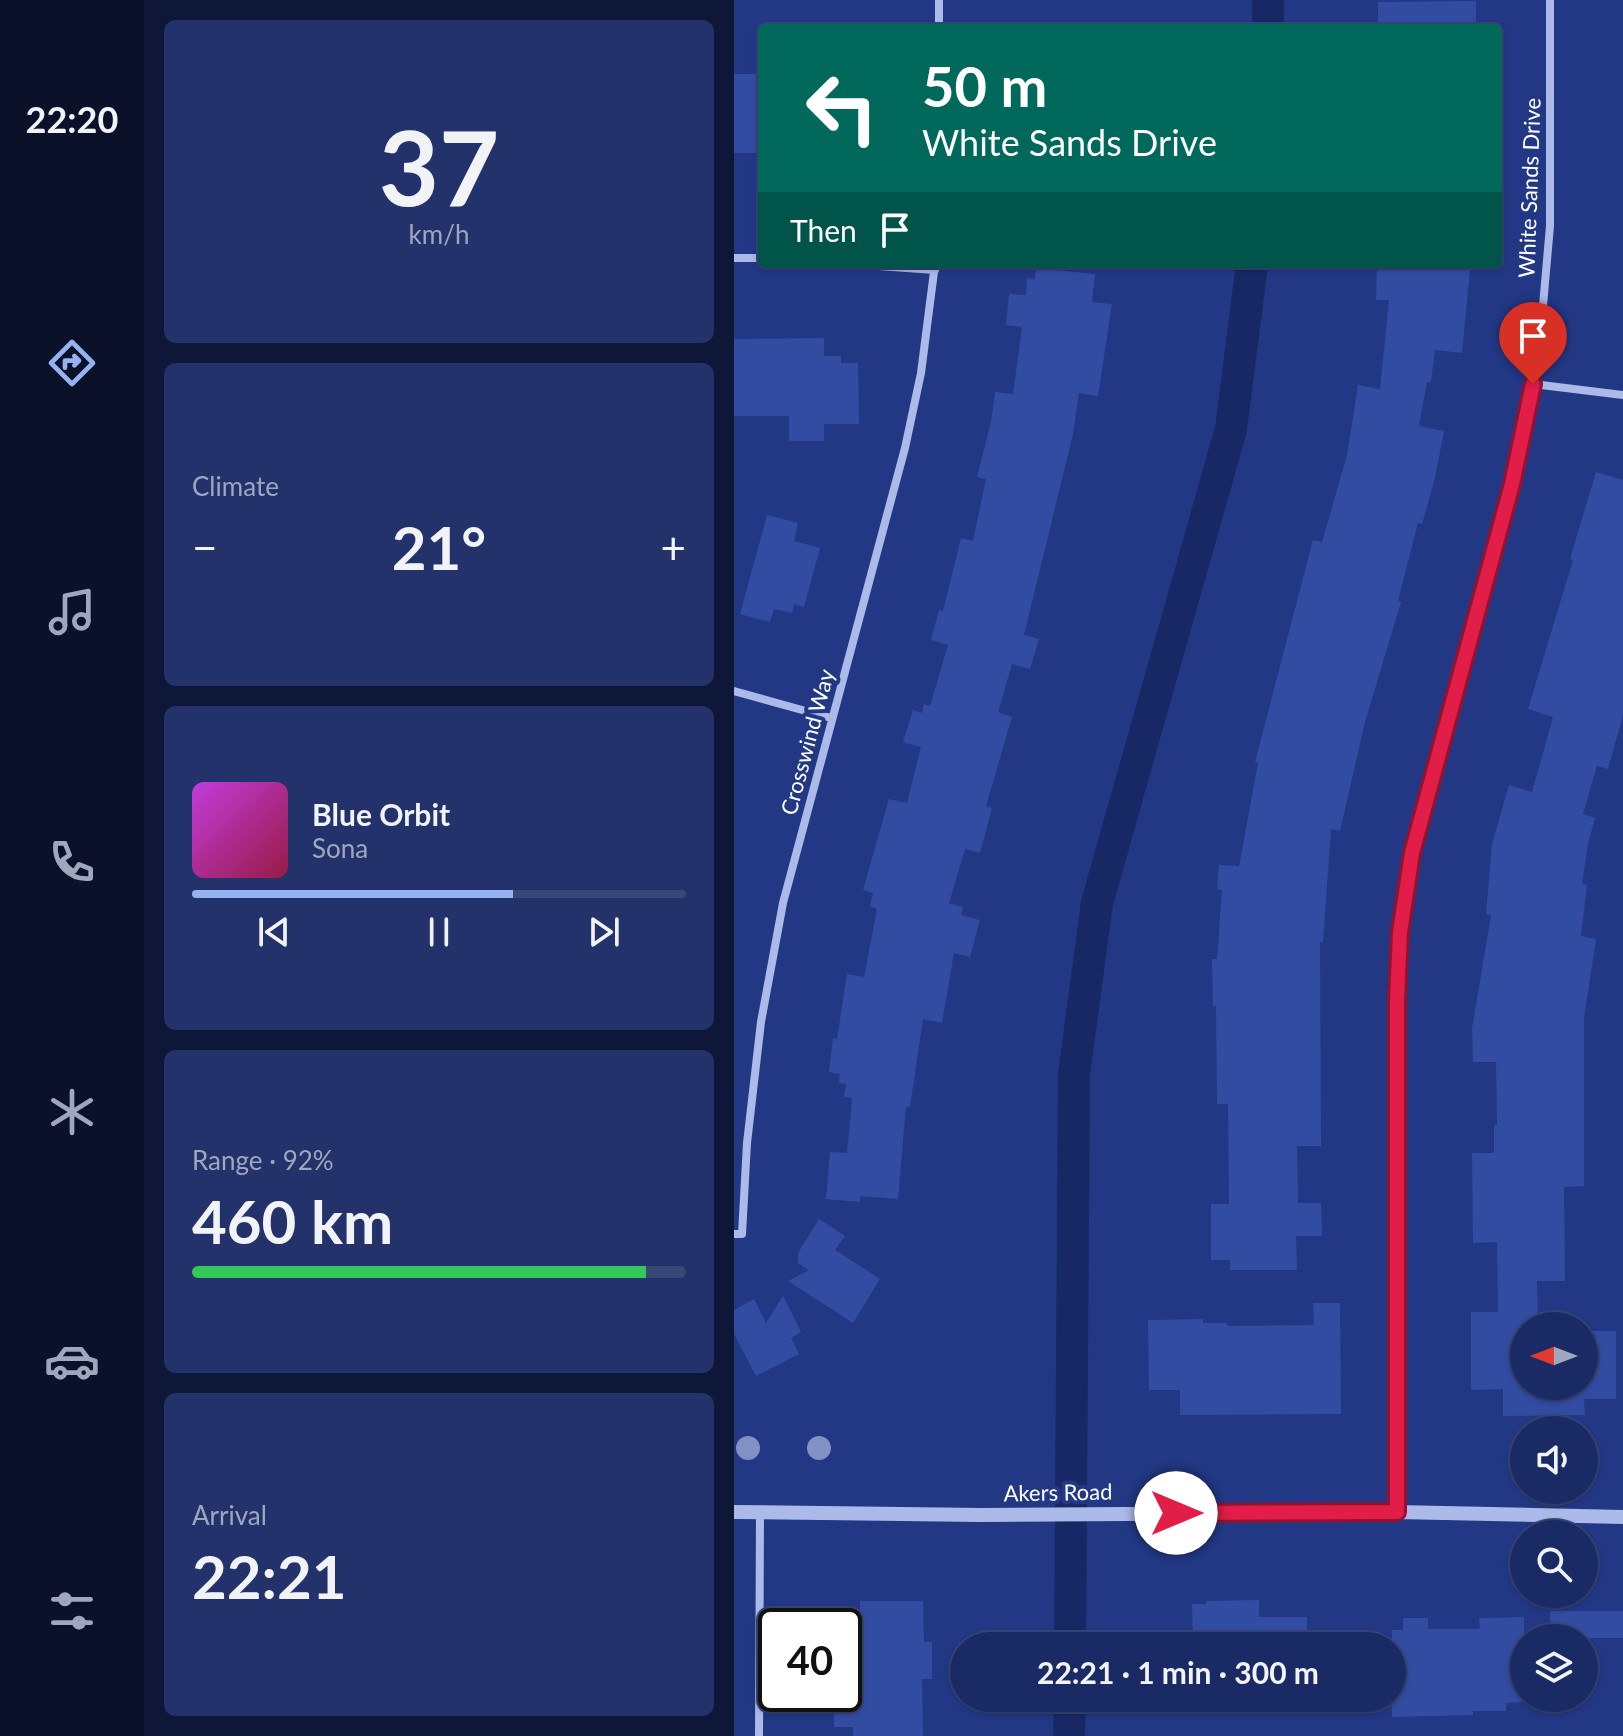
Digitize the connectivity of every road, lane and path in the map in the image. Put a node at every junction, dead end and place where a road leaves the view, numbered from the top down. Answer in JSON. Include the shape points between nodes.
{"nodes":[{"id":1,"x":939,"y":0,"type":"edge"},
{"id":2,"x":1550,"y":0,"type":"edge"},
{"id":3,"x":939,"y":24,"type":"edge"},
{"id":4,"x":734,"y":258,"type":"edge"},
{"id":5,"x":758,"y":258,"type":"edge"},
{"id":6,"x":935,"y":268,"type":"edge"},
{"id":7,"x":1533,"y":384,"type":"junction"},
{"id":8,"x":1623,"y":395,"type":"edge"},
{"id":9,"x":734,"y":691,"type":"edge"},
{"id":10,"x":831,"y":718,"type":"junction"},
{"id":11,"x":738,"y":1234,"type":"edge"},
{"id":12,"x":734,"y":1512,"type":"edge"},
{"id":13,"x":760,"y":1512,"type":"junction"},
{"id":14,"x":1397,"y":1512,"type":"junction"},
{"id":15,"x":1623,"y":1517,"type":"edge"},
{"id":16,"x":759,"y":1736,"type":"edge"}],
"edges":[{"from":1,"to":3,"type":"street"},
{"from":2,"to":7,"type":"street","name":"White Sands Drive","via":[[1550,226]]},
{"from":4,"to":5,"type":"street"},
{"from":6,"to":10,"type":"street","name":"Crosswind Way","via":[[905,448]]},
{"from":7,"to":8,"type":"street"},
{"from":7,"to":14,"type":"street","name":"White Sands Drive","via":[[1512,484],[1412,853],[1400,932]]},
{"from":9,"to":10,"type":"street"},
{"from":10,"to":11,"type":"street","name":"Crosswind Way","via":[[783,903],[761,1022]]},
{"from":12,"to":13,"type":"street","name":"Akers Road"},
{"from":13,"to":14,"type":"street","name":"Akers Road"},
{"from":13,"to":16,"type":"street"},
{"from":14,"to":15,"type":"street","name":"Akers Road"}]}
